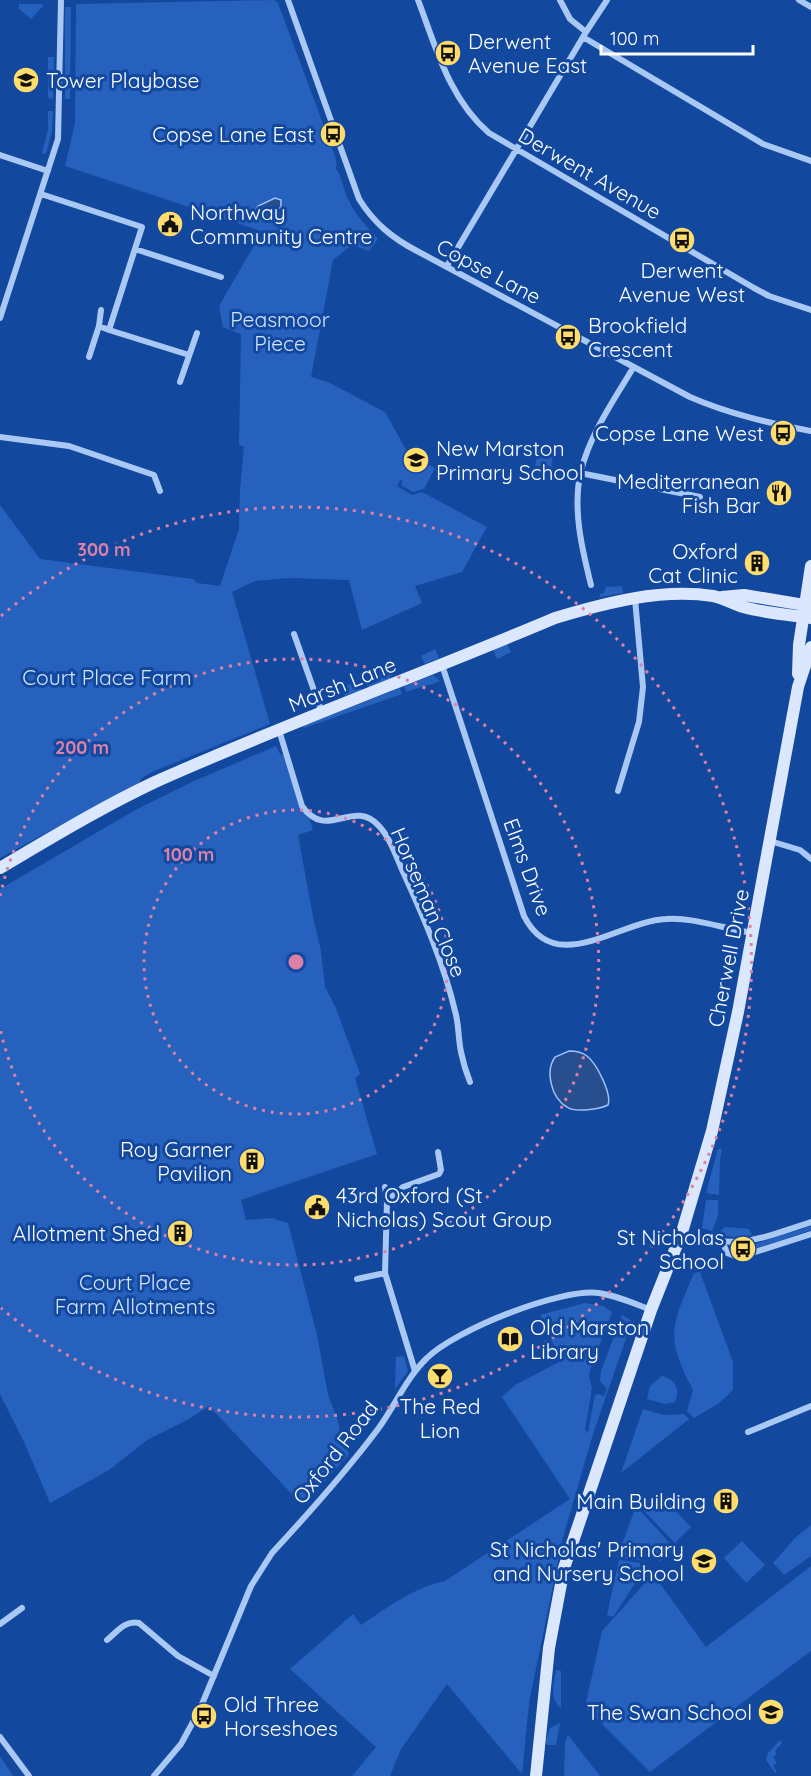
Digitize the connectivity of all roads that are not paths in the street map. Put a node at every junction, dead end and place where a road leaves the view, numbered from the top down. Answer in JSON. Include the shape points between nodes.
{"nodes":[{"id":1,"x":61,"y":0,"type":"edge"},
{"id":2,"x":288,"y":0,"type":"edge"},
{"id":3,"x":418,"y":0,"type":"edge"},
{"id":4,"x":560,"y":0,"type":"edge"},
{"id":5,"x":607,"y":0,"type":"edge"},
{"id":6,"x":799,"y":0,"type":"edge"},
{"id":7,"x":811,"y":7,"type":"edge"},
{"id":8,"x":584,"y":35,"type":"junction"},
{"id":9,"x":515,"y":149,"type":"junction"},
{"id":10,"x":0,"y":155,"type":"edge"},
{"id":11,"x":811,"y":161,"type":"edge"},
{"id":12,"x":48,"y":171,"type":"junction"},
{"id":13,"x":41,"y":194,"type":"junction"},
{"id":14,"x":135,"y":249,"type":"junction"},
{"id":15,"x":447,"y":266,"type":"junction"},
{"id":16,"x":221,"y":278,"type":"dead end"},
{"id":17,"x":101,"y":310,"type":"dead end"},
{"id":18,"x":811,"y":310,"type":"edge"},
{"id":19,"x":0,"y":318,"type":"edge"},
{"id":20,"x":99,"y":326,"type":"junction"},
{"id":21,"x":109,"y":330,"type":"junction"},
{"id":22,"x":197,"y":333,"type":"dead end"},
{"id":23,"x":189,"y":355,"type":"junction"},
{"id":24,"x":89,"y":357,"type":"dead end"},
{"id":25,"x":633,"y":368,"type":"junction"},
{"id":26,"x":180,"y":382,"type":"dead end"},
{"id":27,"x":811,"y":431,"type":"edge"},
{"id":28,"x":0,"y":437,"type":"edge"},
{"id":29,"x":580,"y":472,"type":"junction"},
{"id":30,"x":160,"y":491,"type":"dead end"},
{"id":31,"x":700,"y":497,"type":"dead end"},
{"id":32,"x":811,"y":566,"type":"edge"},
{"id":33,"x":591,"y":585,"type":"dead end"},
{"id":34,"x":635,"y":599,"type":"junction"},
{"id":35,"x":807,"y":611,"type":"edge"},
{"id":36,"x":294,"y":634,"type":"dead end"},
{"id":37,"x":811,"y":647,"type":"edge"},
{"id":38,"x":442,"y":665,"type":"junction"},
{"id":39,"x":798,"y":687,"type":"junction"},
{"id":40,"x":322,"y":713,"type":"junction"},
{"id":41,"x":279,"y":730,"type":"junction"},
{"id":42,"x":618,"y":791,"type":"dead end"},
{"id":43,"x":770,"y":841,"type":"junction"},
{"id":44,"x":811,"y":859,"type":"edge"},
{"id":45,"x":0,"y":868,"type":"edge"},
{"id":46,"x":753,"y":933,"type":"junction"},
{"id":47,"x":470,"y":1082,"type":"dead end"},
{"id":48,"x":438,"y":1152,"type":"dead end"},
{"id":49,"x":385,"y":1187,"type":"dead end"},
{"id":50,"x":387,"y":1201,"type":"junction"},
{"id":51,"x":811,"y":1222,"type":"edge"},
{"id":52,"x":682,"y":1232,"type":"junction"},
{"id":53,"x":811,"y":1234,"type":"edge"},
{"id":54,"x":723,"y":1243,"type":"junction"},
{"id":55,"x":386,"y":1273,"type":"junction"},
{"id":56,"x":357,"y":1279,"type":"dead end"},
{"id":57,"x":651,"y":1310,"type":"junction"},
{"id":58,"x":416,"y":1371,"type":"junction"},
{"id":59,"x":811,"y":1406,"type":"edge"},
{"id":60,"x":748,"y":1431,"type":"dead end"},
{"id":61,"x":22,"y":1608,"type":"dead end"},
{"id":62,"x":0,"y":1624,"type":"edge"},
{"id":63,"x":107,"y":1640,"type":"dead end"},
{"id":64,"x":214,"y":1676,"type":"junction"},
{"id":65,"x":0,"y":1738,"type":"edge"},
{"id":66,"x":29,"y":1776,"type":"edge"},
{"id":67,"x":154,"y":1776,"type":"edge"},
{"id":68,"x":536,"y":1776,"type":"edge"}],
"edges":[{"from":1,"to":12,"type":"street","via":[[59,129]]},
{"from":2,"to":15,"type":"street","name":"Copse Lane","via":[[365,208],[398,241]]},
{"from":3,"to":9,"type":"street","name":"Derwent Avenue","via":[[463,105],[484,128]]},
{"from":4,"to":8,"type":"street"},
{"from":5,"to":8,"type":"street"},
{"from":6,"to":7,"type":"street"},
{"from":8,"to":9,"type":"street"},
{"from":8,"to":11,"type":"street","via":[[764,144]]},
{"from":9,"to":15,"type":"street"},
{"from":9,"to":18,"type":"street","name":"Derwent Avenue","via":[[754,288]]},
{"from":10,"to":12,"type":"street"},
{"from":12,"to":13,"type":"street"},
{"from":13,"to":14,"type":"street","via":[[142,227]]},
{"from":13,"to":19,"type":"street"},
{"from":14,"to":16,"type":"street"},
{"from":14,"to":21,"type":"street"},
{"from":15,"to":25,"type":"street","name":"Copse Lane"},
{"from":17,"to":20,"type":"street"},
{"from":20,"to":21,"type":"street"},
{"from":20,"to":24,"type":"street"},
{"from":21,"to":23,"type":"street"},
{"from":22,"to":23,"type":"street"},
{"from":23,"to":26,"type":"street"},
{"from":25,"to":27,"type":"street","name":"Copse Lane","via":[[711,406]]},
{"from":25,"to":29,"type":"street","via":[[597,430]]},
{"from":28,"to":30,"type":"street","via":[[69,446],[154,474]]},
{"from":29,"to":31,"type":"street"},
{"from":29,"to":33,"type":"street","via":[[578,514]]},
{"from":32,"to":35,"type":"main road","name":"Cherwell Drive"},
{"from":34,"to":35,"type":"main road","name":"Marsh Lane","via":[[670,594],[744,595],[768,605]]},
{"from":34,"to":38,"type":"main road","name":"Marsh Lane","via":[[555,618]]},
{"from":34,"to":42,"type":"street","via":[[643,687],[639,722]]},
{"from":35,"to":39,"type":"main road","name":"Cherwell Drive"},
{"from":36,"to":40,"type":"street"},
{"from":37,"to":39,"type":"main road","name":"Cherwell Drive"},
{"from":38,"to":40,"type":"main road","name":"Marsh Lane"},
{"from":38,"to":46,"type":"street","name":"Elms Drive","via":[[524,916],[540,937],[554,944],[569,945],[670,918]]},
{"from":39,"to":43,"type":"main road","name":"Cherwell Drive"},
{"from":40,"to":41,"type":"main road","name":"Marsh Lane"},
{"from":41,"to":45,"type":"main road","name":"Marsh Lane","via":[[154,783]]},
{"from":41,"to":47,"type":"street","name":"Horseman Close","via":[[306,812],[327,822],[365,816],[379,826],[388,841],[452,997],[460,1050]]},
{"from":43,"to":44,"type":"street","via":[[800,850]]},
{"from":43,"to":46,"type":"main road","name":"Cherwell Drive"},
{"from":46,"to":52,"type":"main road","name":"Cherwell Drive","via":[[717,1113]]},
{"from":48,"to":50,"type":"street","via":[[439,1174],[403,1187]]},
{"from":49,"to":50,"type":"street"},
{"from":50,"to":55,"type":"street"},
{"from":51,"to":54,"type":"street","via":[[755,1240]]},
{"from":52,"to":54,"type":"street"},
{"from":52,"to":57,"type":"main road","name":"Cherwell Drive"},
{"from":53,"to":54,"type":"street","via":[[735,1257],[727,1253]]},
{"from":55,"to":56,"type":"street"},
{"from":55,"to":58,"type":"street"},
{"from":57,"to":58,"type":"street","name":"Oxford Road","via":[[598,1293],[560,1297],[468,1331],[439,1347]]},
{"from":57,"to":68,"type":"main road","name":"Cherwell Drive","via":[[564,1568],[549,1648]]},
{"from":58,"to":64,"type":"street","name":"Oxford Road","via":[[347,1470],[261,1569]]},
{"from":59,"to":60,"type":"street"},
{"from":61,"to":62,"type":"street"},
{"from":63,"to":64,"type":"street","via":[[125,1625],[139,1623],[178,1656]]},
{"from":64,"to":67,"type":"street","name":"Oxford Road","via":[[181,1744]]},
{"from":65,"to":66,"type":"street"}]}
